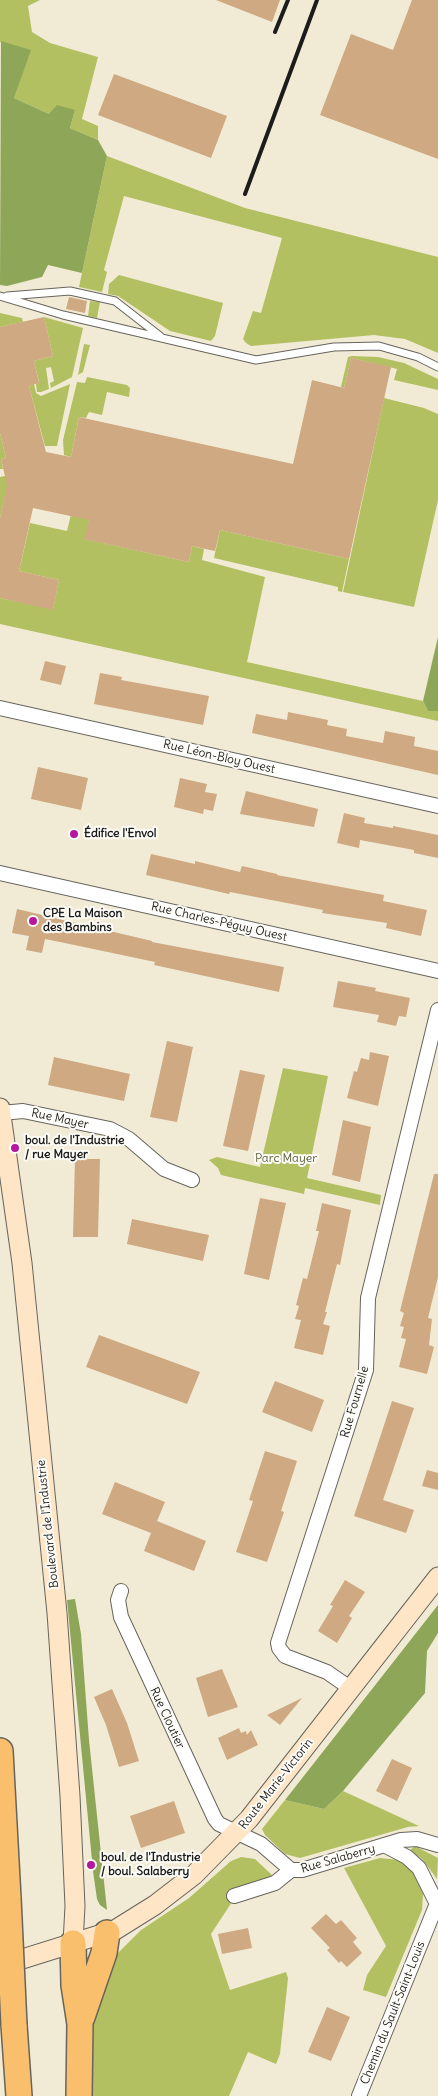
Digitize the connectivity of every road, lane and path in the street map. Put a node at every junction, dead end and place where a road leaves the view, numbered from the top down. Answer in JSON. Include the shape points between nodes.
{"nodes":[{"id":1,"x":1,"y":296,"type":"edge"},
{"id":2,"x":164,"y":338,"type":"junction"},
{"id":3,"x":438,"y":367,"type":"edge"},
{"id":4,"x":0,"y":708,"type":"edge"},
{"id":5,"x":438,"y":806,"type":"edge"},
{"id":6,"x":0,"y":873,"type":"edge"},
{"id":7,"x":438,"y":971,"type":"edge"},
{"id":8,"x":438,"y":1010,"type":"edge"},
{"id":9,"x":0,"y":1111,"type":"edge"},
{"id":10,"x":192,"y":1180,"type":"dead end"},
{"id":11,"x":438,"y":1577,"type":"edge"},
{"id":12,"x":121,"y":1591,"type":"dead end"},
{"id":13,"x":350,"y":1688,"type":"junction"},
{"id":14,"x":0,"y":1752,"type":"edge"},
{"id":15,"x":237,"y":1833,"type":"junction"},
{"id":16,"x":384,"y":1845,"type":"junction"},
{"id":17,"x":438,"y":1845,"type":"edge"},
{"id":18,"x":291,"y":1870,"type":"junction"},
{"id":19,"x":234,"y":1896,"type":"dead end"},
{"id":20,"x":437,"y":1903,"type":"edge"},
{"id":21,"x":107,"y":1933,"type":"junction"},
{"id":22,"x":74,"y":1943,"type":"junction"},
{"id":23,"x":0,"y":1966,"type":"edge"},
{"id":24,"x":80,"y":2024,"type":"junction"},
{"id":25,"x":19,"y":2096,"type":"edge"},
{"id":26,"x":79,"y":2096,"type":"edge"},
{"id":27,"x":359,"y":2096,"type":"edge"}],
"edges":[{"from":1,"to":2,"type":"lane","via":[[63,315]]},
{"from":1,"to":2,"type":"lane","via":[[70,291],[115,301]]},
{"from":2,"to":3,"type":"lane","via":[[256,360],[334,347],[379,346],[410,354]]},
{"from":4,"to":5,"type":"street","name":"Rue Léon-Bloy Ouest"},
{"from":6,"to":7,"type":"street","name":"Rue Charles-Péguy Ouest"},
{"from":8,"to":13,"type":"street","name":"Rue Fournelle","via":[[368,1298],[366,1370],[278,1643],[285,1656],[327,1672]]},
{"from":9,"to":10,"type":"street","name":"Rue Mayer","via":[[23,1111],[110,1130],[129,1139],[164,1169]]},
{"from":9,"to":22,"type":"street","name":"Boulevard de l'Industrie","via":[[25,1284],[57,1613],[75,1906]]},
{"from":11,"to":13,"type":"street","name":"Route Marie-Victorin"},
{"from":12,"to":15,"type":"street","name":"Rue Cloutier","via":[[118,1600],[121,1617],[215,1819]]},
{"from":13,"to":15,"type":"street","name":"Route Marie-Victorin"},
{"from":14,"to":25,"type":"highway","bridge":true},
{"from":15,"to":18,"type":"street","name":"Rue Salaberry","via":[[261,1844]]},
{"from":15,"to":21,"type":"street","name":"Route Marie-Victorin","via":[[176,1890]]},
{"from":16,"to":17,"type":"street","name":"Rue Salaberry","via":[[417,1839]]},
{"from":16,"to":18,"type":"street","name":"Rue Salaberry","via":[[302,1870]]},
{"from":16,"to":20,"type":"street","name":"Rue Salaberry","via":[[407,1857],[419,1868]]},
{"from":18,"to":19,"type":"street","name":"Rue Salaberry","via":[[275,1883]]},
{"from":20,"to":27,"type":"street","name":"Chemin du Sault-Saint-Louis"},
{"from":21,"to":22,"type":"street","name":"Route Marie-Victorin"},
{"from":21,"to":24,"type":"highway","via":[[104,1953]]},
{"from":22,"to":23,"type":"street"},
{"from":22,"to":24,"type":"highway","via":[[74,1985]]},
{"from":24,"to":26,"type":"highway"}]}
